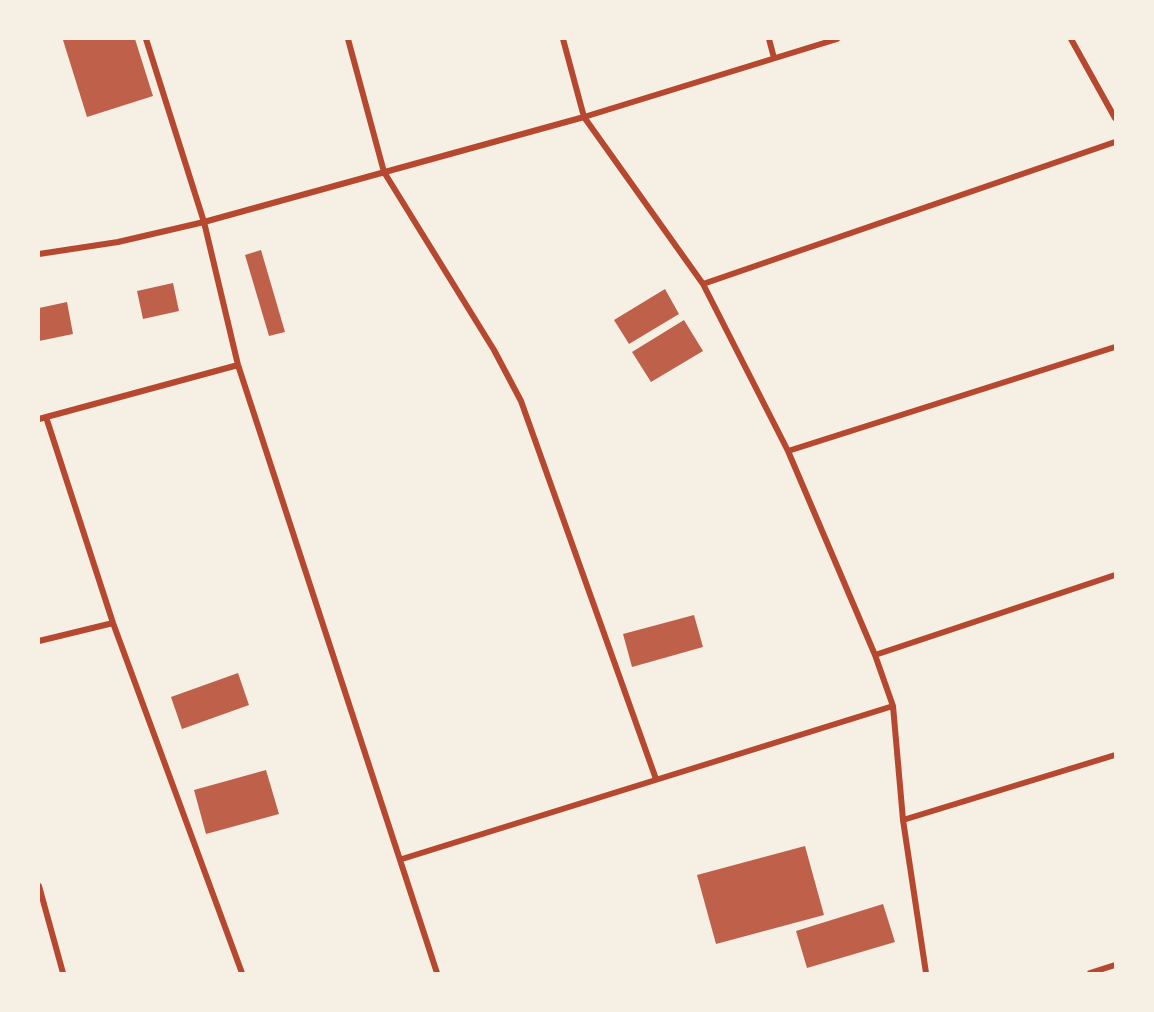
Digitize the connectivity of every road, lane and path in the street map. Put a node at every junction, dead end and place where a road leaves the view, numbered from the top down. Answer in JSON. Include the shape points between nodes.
{"nodes":[{"id":1,"x":146,"y":39,"type":"edge"},
{"id":2,"x":348,"y":39,"type":"edge"},
{"id":3,"x":563,"y":39,"type":"edge"},
{"id":4,"x":769,"y":39,"type":"edge"},
{"id":5,"x":837,"y":39,"type":"edge"},
{"id":6,"x":1071,"y":39,"type":"edge"},
{"id":7,"x":774,"y":58,"type":"junction"},
{"id":8,"x":584,"y":117,"type":"junction"},
{"id":9,"x":1115,"y":118,"type":"edge"},
{"id":10,"x":1115,"y":142,"type":"edge"},
{"id":11,"x":384,"y":172,"type":"junction"},
{"id":12,"x":204,"y":222,"type":"junction"},
{"id":13,"x":39,"y":254,"type":"edge"},
{"id":14,"x":703,"y":284,"type":"junction"},
{"id":15,"x":1115,"y":347,"type":"edge"},
{"id":16,"x":238,"y":365,"type":"junction"},
{"id":17,"x":43,"y":418,"type":"edge"},
{"id":18,"x":788,"y":451,"type":"junction"},
{"id":19,"x":1115,"y":575,"type":"edge"},
{"id":20,"x":113,"y":622,"type":"junction"},
{"id":21,"x":39,"y":641,"type":"edge"},
{"id":22,"x":875,"y":655,"type":"junction"},
{"id":23,"x":893,"y":706,"type":"junction"},
{"id":24,"x":1115,"y":755,"type":"edge"},
{"id":25,"x":656,"y":780,"type":"junction"},
{"id":26,"x":903,"y":820,"type":"junction"},
{"id":27,"x":402,"y":859,"type":"junction"},
{"id":28,"x":39,"y":886,"type":"edge"},
{"id":29,"x":1115,"y":965,"type":"edge"},
{"id":30,"x":63,"y":973,"type":"edge"},
{"id":31,"x":242,"y":973,"type":"edge"},
{"id":32,"x":437,"y":973,"type":"edge"},
{"id":33,"x":926,"y":973,"type":"edge"},
{"id":34,"x":1090,"y":973,"type":"edge"}],
"edges":[{"from":1,"to":12,"type":"street"},
{"from":2,"to":11,"type":"street"},
{"from":3,"to":8,"type":"street"},
{"from":4,"to":7,"type":"street"},
{"from":5,"to":7,"type":"street"},
{"from":6,"to":9,"type":"street"},
{"from":7,"to":8,"type":"street"},
{"from":8,"to":11,"type":"street"},
{"from":8,"to":14,"type":"street"},
{"from":10,"to":14,"type":"street"},
{"from":11,"to":12,"type":"street"},
{"from":11,"to":25,"type":"street","via":[[521,400]]},
{"from":12,"to":13,"type":"street","via":[[117,242]]},
{"from":12,"to":16,"type":"street"},
{"from":14,"to":18,"type":"street"},
{"from":15,"to":18,"type":"street"},
{"from":16,"to":17,"type":"street"},
{"from":16,"to":27,"type":"street"},
{"from":17,"to":20,"type":"street"},
{"from":18,"to":22,"type":"street"},
{"from":19,"to":22,"type":"street"},
{"from":20,"to":21,"type":"street"},
{"from":20,"to":31,"type":"street"},
{"from":22,"to":23,"type":"street"},
{"from":23,"to":25,"type":"street"},
{"from":23,"to":26,"type":"street"},
{"from":24,"to":26,"type":"street"},
{"from":25,"to":27,"type":"street"},
{"from":26,"to":33,"type":"street"},
{"from":27,"to":32,"type":"street"},
{"from":28,"to":30,"type":"street"},
{"from":29,"to":34,"type":"street"}]}
